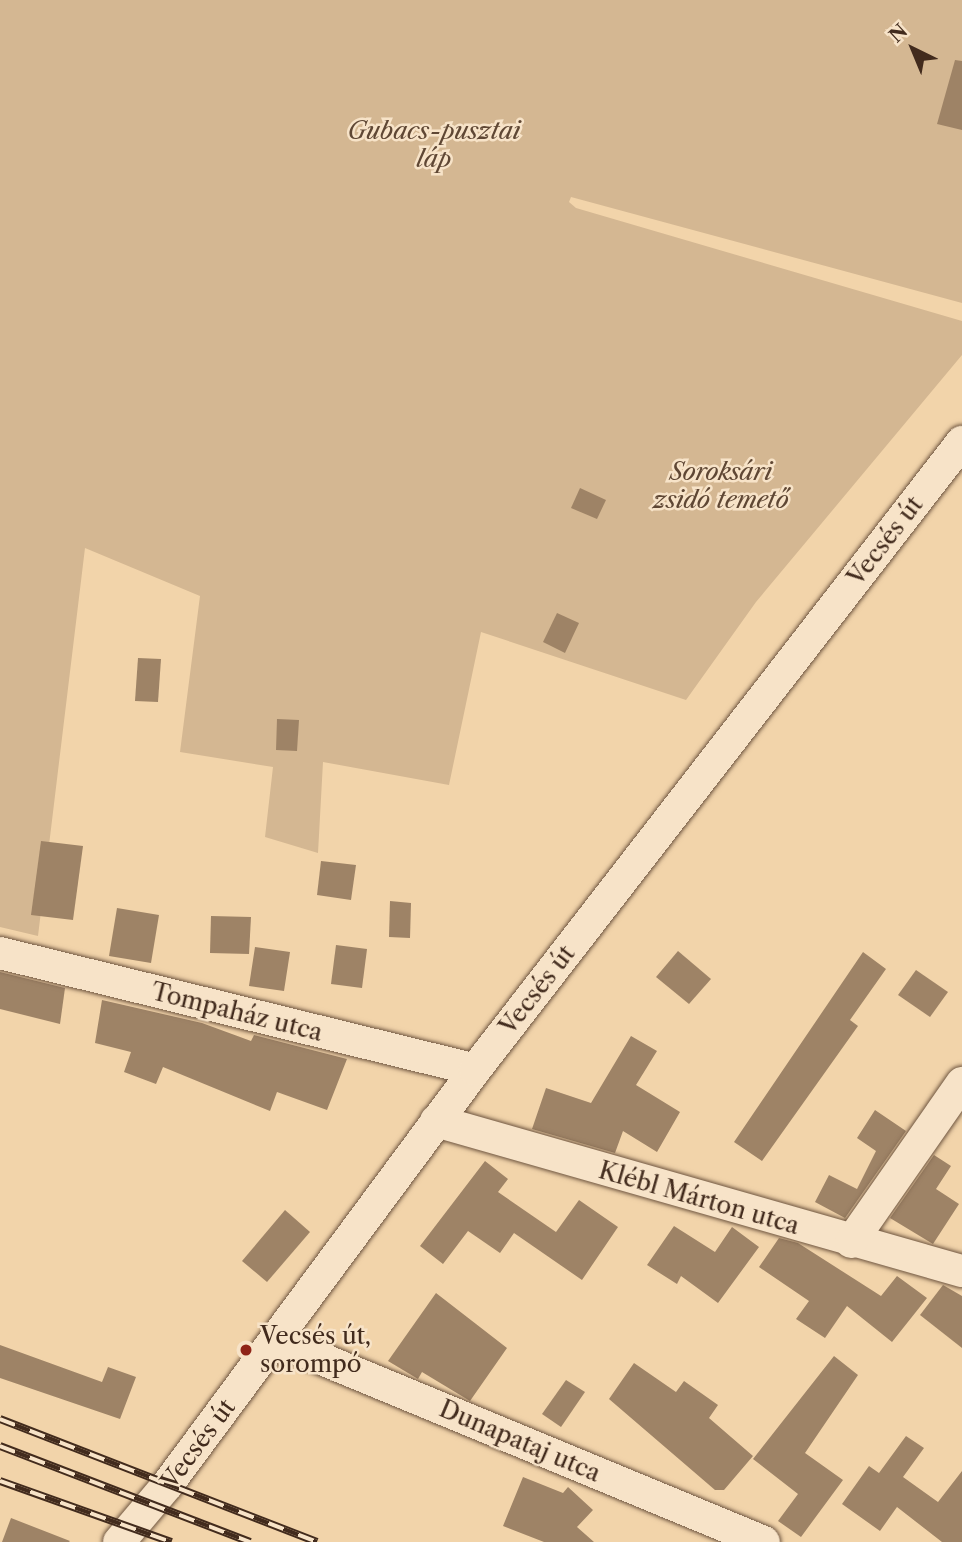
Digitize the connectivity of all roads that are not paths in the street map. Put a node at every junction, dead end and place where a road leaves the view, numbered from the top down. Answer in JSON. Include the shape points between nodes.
{"nodes":[{"id":1,"x":962,"y":442,"type":"edge"},
{"id":2,"x":0,"y":953,"type":"edge"},
{"id":3,"x":475,"y":1070,"type":"junction"},
{"id":4,"x":962,"y":1083,"type":"edge"},
{"id":5,"x":436,"y":1121,"type":"junction"},
{"id":6,"x":852,"y":1242,"type":"junction"},
{"id":7,"x":962,"y":1271,"type":"edge"},
{"id":8,"x":276,"y":1340,"type":"junction"},
{"id":9,"x":119,"y":1542,"type":"edge"},
{"id":10,"x":764,"y":1542,"type":"edge"}],
"edges":[{"from":1,"to":3,"type":"street","name":"Vecsés út"},
{"from":2,"to":3,"type":"street","name":"Tompaház utca"},
{"from":3,"to":5,"type":"street","name":"Vecsés út"},
{"from":4,"to":6,"type":"street"},
{"from":5,"to":6,"type":"street","name":"Klébl Márton utca"},
{"from":5,"to":8,"type":"street","name":"Vecsés út"},
{"from":6,"to":7,"type":"street","name":"Klébl Márton utca"},
{"from":8,"to":9,"type":"street","name":"Vecsés út"},
{"from":8,"to":10,"type":"street","name":"Dunapataj utca"}]}
